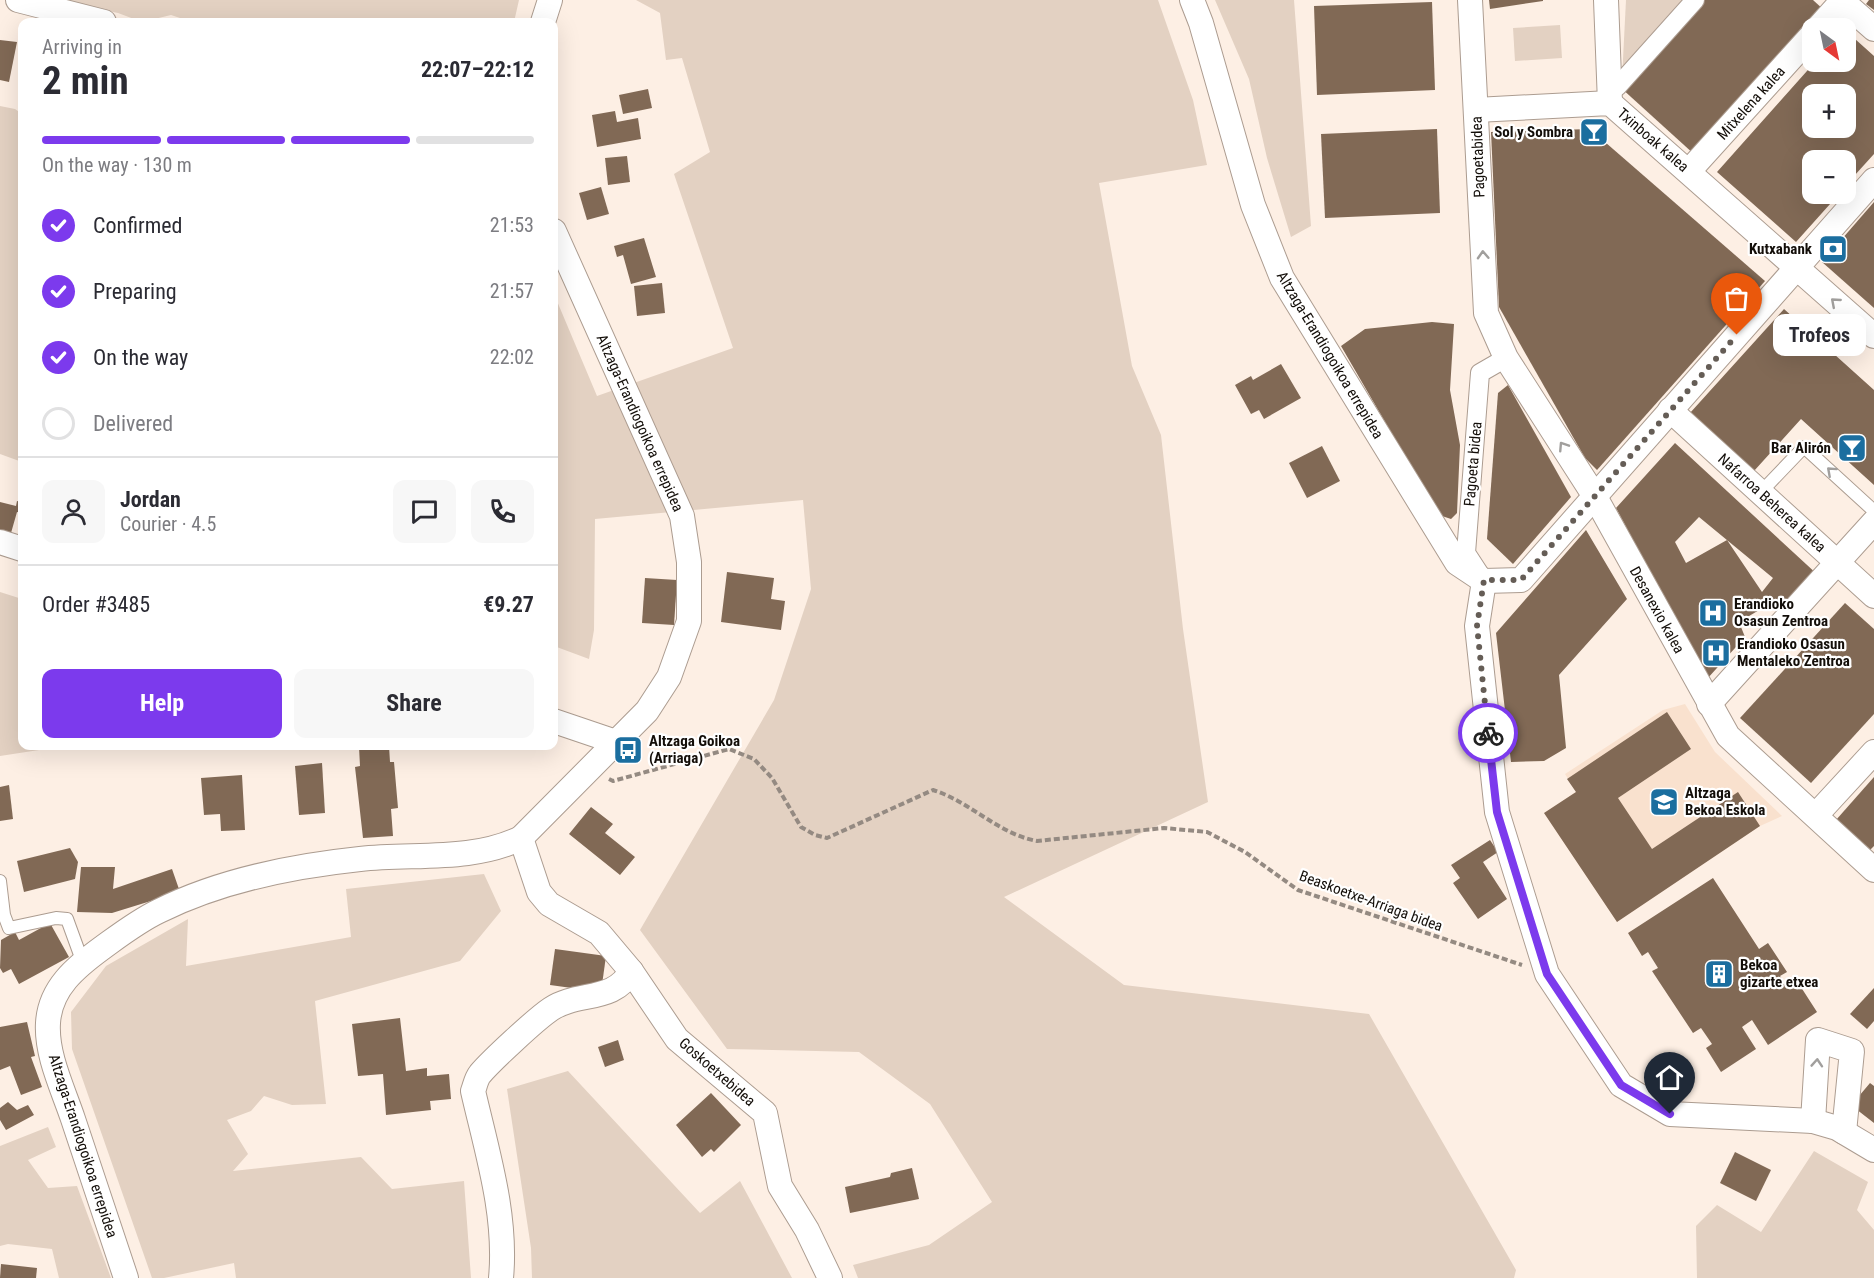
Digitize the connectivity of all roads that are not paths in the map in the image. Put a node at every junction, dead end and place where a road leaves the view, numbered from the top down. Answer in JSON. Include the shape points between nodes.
{"nodes":[{"id":1,"x":18,"y":0,"type":"edge"},
{"id":2,"x":550,"y":0,"type":"edge"},
{"id":3,"x":1192,"y":0,"type":"edge"},
{"id":4,"x":1470,"y":0,"type":"edge"},
{"id":5,"x":1606,"y":0,"type":"edge"},
{"id":6,"x":1695,"y":0,"type":"edge"},
{"id":7,"x":1842,"y":0,"type":"edge"},
{"id":8,"x":89,"y":18,"type":"edge"},
{"id":9,"x":544,"y":18,"type":"edge"},
{"id":10,"x":1827,"y":18,"type":"edge"},
{"id":11,"x":1874,"y":29,"type":"edge"},
{"id":12,"x":1802,"y":46,"type":"edge"},
{"id":13,"x":1614,"y":95,"type":"junction"},
{"id":14,"x":1476,"y":110,"type":"junction"},
{"id":15,"x":1689,"y":171,"type":"junction"},
{"id":16,"x":1874,"y":180,"type":"edge"},
{"id":17,"x":558,"y":245,"type":"edge"},
{"id":18,"x":1796,"y":268,"type":"junction"},
{"id":19,"x":1486,"y":313,"type":"joint"},
{"id":20,"x":1874,"y":336,"type":"edge"},
{"id":21,"x":1506,"y":358,"type":"junction"},
{"id":22,"x":1670,"y":410,"type":"junction"},
{"id":23,"x":1761,"y":492,"type":"junction"},
{"id":24,"x":1594,"y":495,"type":"junction"},
{"id":25,"x":1874,"y":510,"type":"edge"},
{"id":26,"x":1874,"y":522,"type":"edge"},
{"id":27,"x":0,"y":542,"type":"edge"},
{"id":28,"x":18,"y":548,"type":"edge"},
{"id":29,"x":1838,"y":562,"type":"junction"},
{"id":30,"x":1484,"y":580,"type":"junction"},
{"id":31,"x":1874,"y":596,"type":"edge"},
{"id":32,"x":1709,"y":704,"type":"junction"},
{"id":33,"x":558,"y":722,"type":"edge"},
{"id":34,"x":616,"y":742,"type":"junction"},
{"id":35,"x":1874,"y":752,"type":"edge"},
{"id":36,"x":1816,"y":815,"type":"junction"},
{"id":37,"x":521,"y":838,"type":"junction"},
{"id":38,"x":1874,"y":870,"type":"edge"},
{"id":39,"x":0,"y":881,"type":"edge"},
{"id":40,"x":83,"y":963,"type":"junction"},
{"id":41,"x":631,"y":971,"type":"junction"},
{"id":42,"x":1813,"y":1121,"type":"junction"},
{"id":43,"x":1844,"y":1132,"type":"junction"},
{"id":44,"x":1874,"y":1150,"type":"edge"},
{"id":45,"x":126,"y":1278,"type":"edge"},
{"id":46,"x":501,"y":1278,"type":"edge"},
{"id":47,"x":830,"y":1278,"type":"edge"}],
"edges":[{"from":1,"to":8,"type":"street"},
{"from":2,"to":9,"type":"street"},
{"from":3,"to":30,"type":"street","name":"Altzaga-Erandiogoikoa errepidea","via":[[1252,205],[1282,278],[1457,563]]},
{"from":4,"to":14,"type":"street","name":"Pagoetabidea"},
{"from":5,"to":13,"type":"street"},
{"from":6,"to":13,"type":"street"},
{"from":7,"to":10,"type":"street"},
{"from":7,"to":11,"type":"street"},
{"from":12,"to":15,"type":"street","name":"Mitxelena kalea"},
{"from":13,"to":14,"type":"street","name":"Txinboak kalea"},
{"from":13,"to":15,"type":"street","name":"Txinboak kalea"},
{"from":19,"to":14,"type":"street","name":"Pagoetabidea","one_way":true},
{"from":15,"to":18,"type":"street","name":"Txinboak kalea"},
{"from":16,"to":18,"type":"street"},
{"from":17,"to":34,"type":"street","name":"Altzaga-Erandiogoikoa errepidea","via":[[682,516],[689,562],[688,621],[669,677],[647,711]]},
{"from":20,"to":18,"type":"street","name":"Txinboak kalea","one_way":true},
{"from":18,"to":22,"type":"street"},
{"from":19,"to":21,"type":"street","name":"Desanexio kalea"},
{"from":24,"to":21,"type":"street","name":"Desanexio kalea","one_way":true},
{"from":21,"to":30,"type":"street","name":"Pagoeta bidea","via":[[1480,373],[1466,553]]},
{"from":22,"to":23,"type":"street","name":"Nafarroa Beherea kalea"},
{"from":22,"to":24,"type":"street"},
{"from":25,"to":23,"type":"lane","one_way":true,"via":[[1804,447]]},
{"from":23,"to":29,"type":"street","name":"Nafarroa Beherea kalea"},
{"from":24,"to":30,"type":"street","via":[[1521,580]]},
{"from":24,"to":32,"type":"street","name":"Desanexio kalea"},
{"from":26,"to":29,"type":"street"},
{"from":27,"to":28,"type":"street"},
{"from":29,"to":31,"type":"street","name":"Nafarroa Beherea kalea"},
{"from":29,"to":32,"type":"street"},
{"from":30,"to":42,"type":"street","via":[[1477,626],[1497,812],[1547,974],[1621,1085],[1670,1114]]},
{"from":32,"to":36,"type":"street","name":"Desanexio kalea","via":[[1728,736]]},
{"from":33,"to":34,"type":"street"},
{"from":34,"to":37,"type":"street","name":"Altzaga-Erandiogoikoa errepidea"},
{"from":35,"to":36,"type":"street"},
{"from":36,"to":38,"type":"street","name":"Desanexio kalea"},
{"from":37,"to":40,"type":"street","name":"Altzaga-Erandiogoikoa errepidea","via":[[477,851],[322,864],[211,890],[129,928]]},
{"from":37,"to":41,"type":"street","name":"Goskoetxebidea","via":[[538,892],[549,904],[598,933]]},
{"from":39,"to":40,"type":"lane","via":[[9,928],[67,919]]},
{"from":40,"to":45,"type":"street","name":"Altzaga-Erandiogoikoa errepidea","via":[[64,979],[54,999],[48,1022],[50,1040]]},
{"from":41,"to":46,"type":"street","via":[[625,982],[610,993],[551,1009],[479,1076],[473,1091],[497,1198],[502,1235]]},
{"from":41,"to":47,"type":"street","name":"Goskoetxebidea","via":[[678,1040],[765,1113],[780,1185]]},
{"from":42,"to":43,"type":"street"},
{"from":42,"to":43,"type":"street","one_way":true,"via":[[1818,1040],[1852,1051]]},
{"from":43,"to":44,"type":"street"}]}
